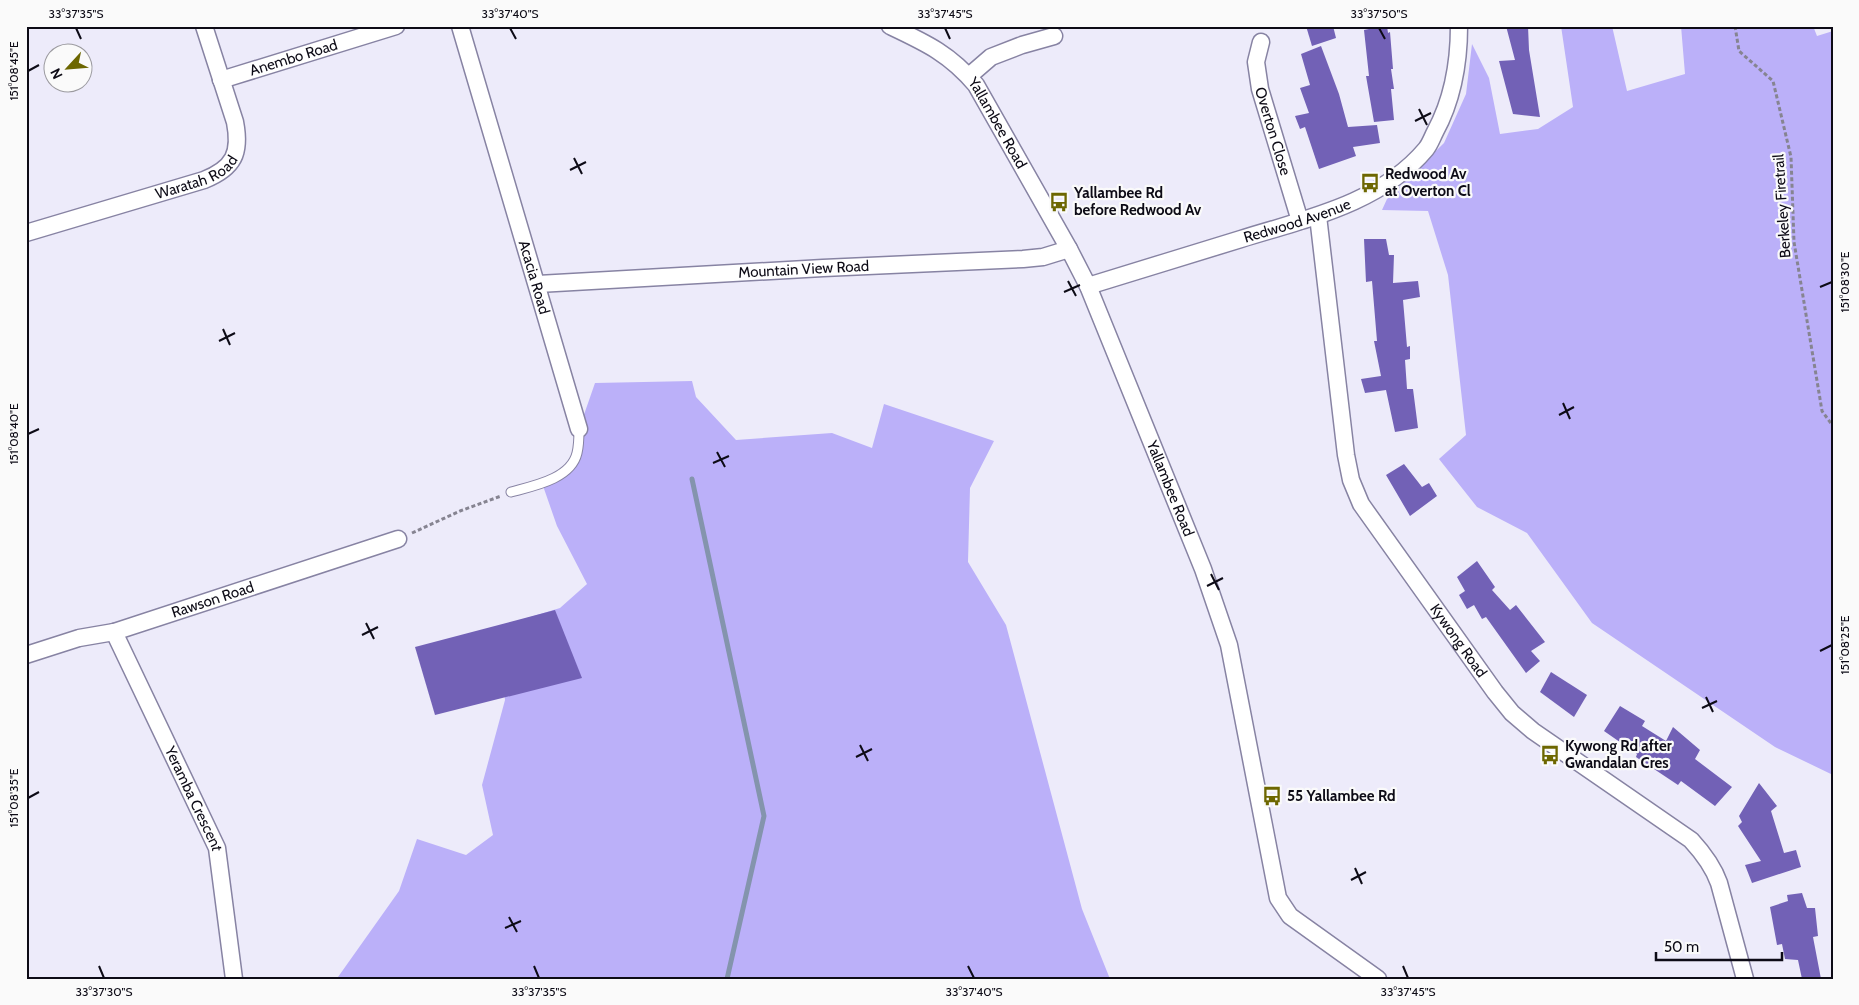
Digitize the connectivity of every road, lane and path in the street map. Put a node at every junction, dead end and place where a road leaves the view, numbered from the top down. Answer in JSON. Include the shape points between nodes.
{"nodes":[{"id":1,"x":204,"y":26,"type":"edge"},
{"id":2,"x":396,"y":26,"type":"edge"},
{"id":3,"x":460,"y":26,"type":"edge"},
{"id":4,"x":890,"y":26,"type":"edge"},
{"id":5,"x":1459,"y":26,"type":"edge"},
{"id":6,"x":1734,"y":26,"type":"edge"},
{"id":7,"x":1054,"y":36,"type":"dead end"},
{"id":8,"x":1261,"y":42,"type":"dead end"},
{"id":9,"x":968,"y":76,"type":"junction"},
{"id":10,"x":221,"y":80,"type":"junction"},
{"id":11,"x":1318,"y":216,"type":"junction"},
{"id":12,"x":1300,"y":221,"type":"junction"},
{"id":13,"x":26,"y":233,"type":"edge"},
{"id":14,"x":1069,"y":249,"type":"junction"},
{"id":15,"x":538,"y":284,"type":"junction"},
{"id":16,"x":1088,"y":286,"type":"junction"},
{"id":17,"x":1833,"y":426,"type":"edge"},
{"id":18,"x":579,"y":429,"type":"joint"},
{"id":19,"x":511,"y":492,"type":"joint"},
{"id":20,"x":398,"y":539,"type":"joint"},
{"id":21,"x":114,"y":632,"type":"junction"},
{"id":22,"x":26,"y":655,"type":"edge"},
{"id":23,"x":234,"y":979,"type":"edge"},
{"id":24,"x":1378,"y":979,"type":"edge"},
{"id":25,"x":1745,"y":979,"type":"edge"}],
"edges":[{"from":1,"to":10,"type":"street","name":"Waratah Road"},
{"from":2,"to":10,"type":"street","name":"Anembo Road"},
{"from":3,"to":15,"type":"street","name":"Acacia Road"},
{"from":4,"to":9,"type":"street","name":"Yallambee Road","via":[[933,46]]},
{"from":5,"to":11,"type":"street","name":"Redwood Avenue","via":[[1455,79],[1442,119],[1427,148],[1388,182],[1365,196]]},
{"from":6,"to":17,"type":"path","name":"Berkeley Firetrail","via":[[1739,52],[1774,81],[1791,157],[1794,242],[1822,411]]},
{"from":7,"to":9,"type":"street","via":[[991,57]]},
{"from":8,"to":12,"type":"street","name":"Overton Close","via":[[1256,62],[1260,90]]},
{"from":9,"to":14,"type":"street","name":"Yallambee Road"},
{"from":10,"to":13,"type":"street","name":"Waratah Road","via":[[238,137],[233,160],[225,168],[204,180]]},
{"from":11,"to":12,"type":"street","name":"Redwood Avenue"},
{"from":11,"to":25,"type":"street","name":"Kywong Road","via":[[1346,455],[1351,480],[1362,504],[1512,713],[1533,731],[1686,836],[1700,850],[1719,883]]},
{"from":12,"to":16,"type":"street","name":"Redwood Avenue"},
{"from":14,"to":15,"type":"street","name":"Mountain View Road","via":[[1023,259]]},
{"from":14,"to":16,"type":"street","name":"Yallambee Road"},
{"from":15,"to":18,"type":"street","name":"Acacia Road"},
{"from":16,"to":24,"type":"street","name":"Yallambee Road","via":[[1204,569],[1222,622],[1278,898],[1290,916]]},
{"from":18,"to":19,"type":"lane","name":"Acacia Road","via":[[577,454],[571,466],[542,483]]},
{"from":19,"to":20,"type":"path"},
{"from":20,"to":21,"type":"street","name":"Rawson Road"},
{"from":21,"to":22,"type":"street","name":"Rawson Road","via":[[79,638]]},
{"from":21,"to":23,"type":"street","name":"Yeramba Crescent","via":[[217,848]]}]}
